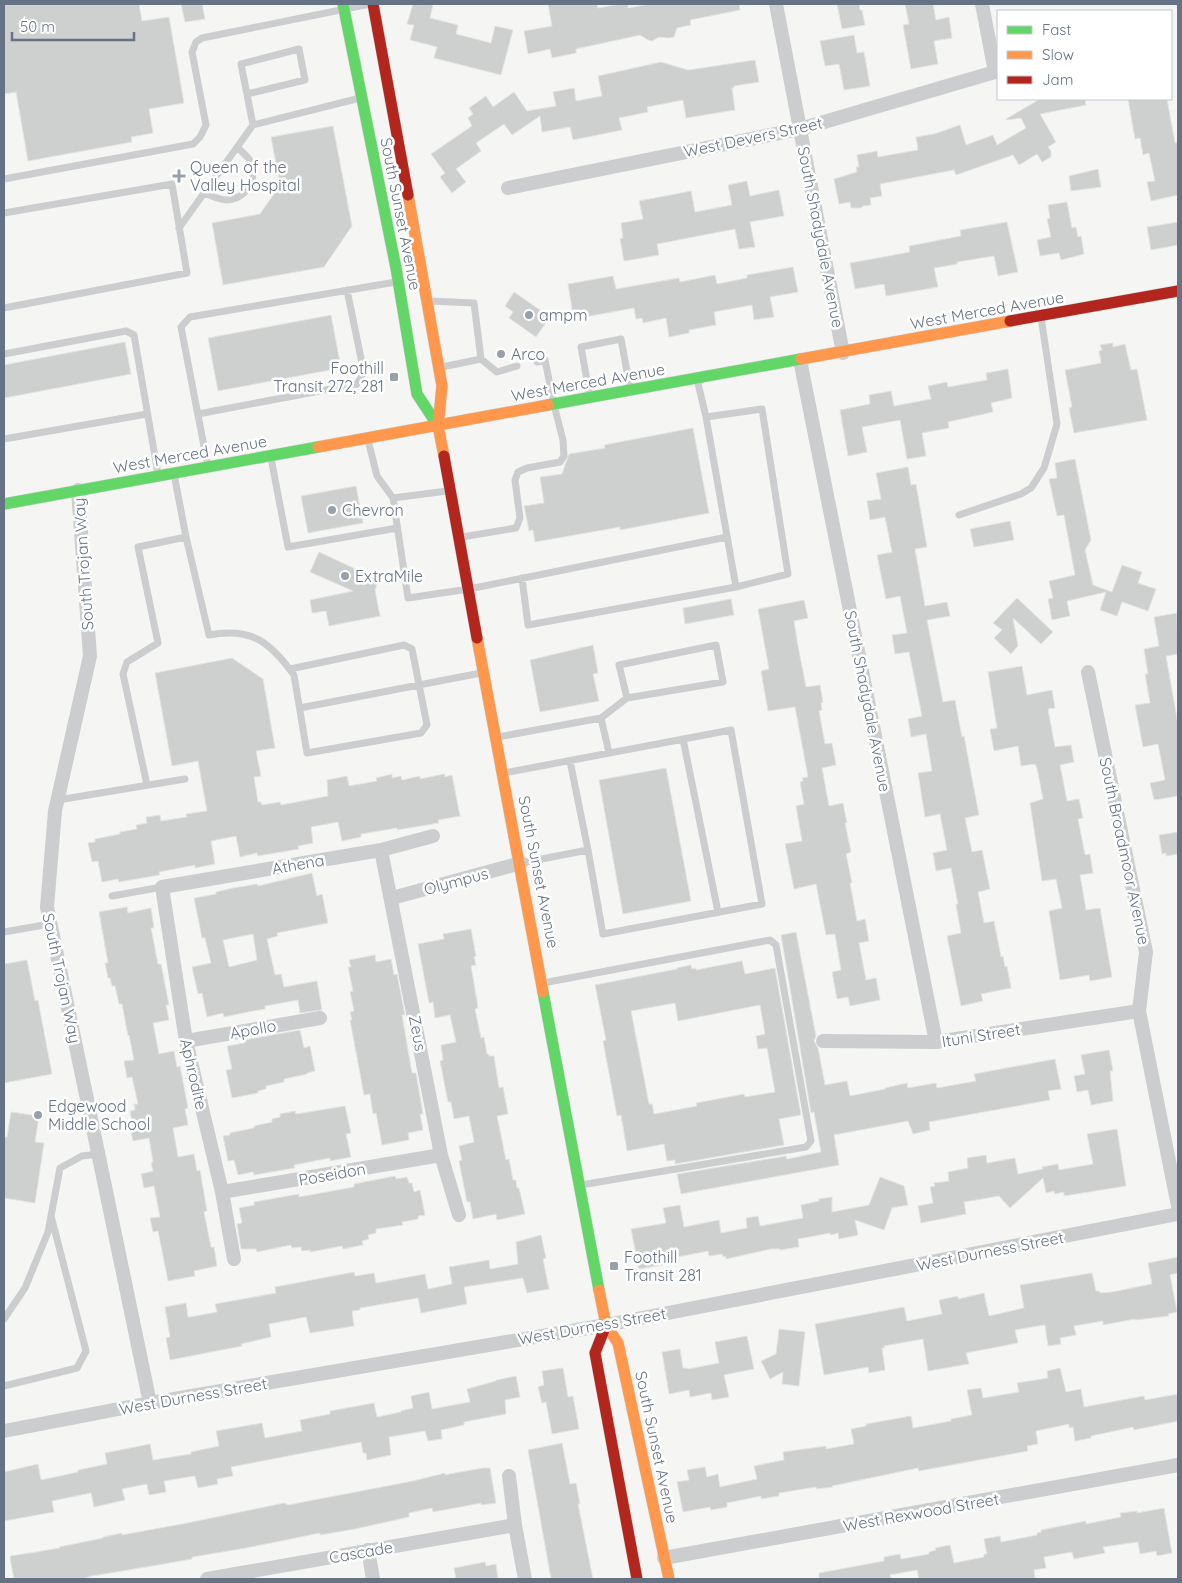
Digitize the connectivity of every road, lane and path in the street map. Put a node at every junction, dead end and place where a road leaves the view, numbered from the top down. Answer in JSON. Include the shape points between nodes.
{"nodes":[{"id":1,"x":372,"y":4,"type":"edge"},
{"id":2,"x":776,"y":4,"type":"edge"},
{"id":3,"x":982,"y":4,"type":"edge"},
{"id":4,"x":344,"y":6,"type":"edge"},
{"id":5,"x":247,"y":94,"type":"junction"},
{"id":6,"x":362,"y":98,"type":"junction"},
{"id":7,"x":253,"y":125,"type":"junction"},
{"id":8,"x":800,"y":129,"type":"junction"},
{"id":9,"x":238,"y":148,"type":"junction"},
{"id":10,"x":4,"y":179,"type":"edge"},
{"id":11,"x":508,"y":188,"type":"dead end"},
{"id":12,"x":204,"y":193,"type":"junction"},
{"id":13,"x":4,"y":213,"type":"edge"},
{"id":14,"x":179,"y":228,"type":"junction"},
{"id":15,"x":398,"y":282,"type":"junction"},
{"id":16,"x":347,"y":290,"type":"junction"},
{"id":17,"x":1178,"y":291,"type":"edge"},
{"id":18,"x":427,"y":301,"type":"junction"},
{"id":19,"x":4,"y":308,"type":"edge"},
{"id":20,"x":1041,"y":317,"type":"junction"},
{"id":21,"x":843,"y":353,"type":"junction"},
{"id":22,"x":4,"y":354,"type":"edge"},
{"id":23,"x":481,"y":359,"type":"junction"},
{"id":24,"x":800,"y":360,"type":"junction"},
{"id":25,"x":537,"y":362,"type":"dead end"},
{"id":26,"x":517,"y":366,"type":"dead end"},
{"id":27,"x":439,"y":368,"type":"junction"},
{"id":28,"x":697,"y":379,"type":"junction"},
{"id":29,"x":631,"y":391,"type":"junction"},
{"id":30,"x":590,"y":398,"type":"junction"},
{"id":31,"x":554,"y":405,"type":"junction"},
{"id":32,"x":147,"y":414,"type":"junction"},
{"id":33,"x":198,"y":414,"type":"junction"},
{"id":34,"x":706,"y":416,"type":"junction"},
{"id":35,"x":438,"y":426,"type":"junction"},
{"id":36,"x":4,"y":439,"type":"edge"},
{"id":37,"x":368,"y":439,"type":"junction"},
{"id":38,"x":271,"y":456,"type":"junction"},
{"id":39,"x":208,"y":467,"type":"junction"},
{"id":40,"x":174,"y":473,"type":"junction"},
{"id":41,"x":158,"y":476,"type":"junction"},
{"id":42,"x":78,"y":490,"type":"junction"},
{"id":43,"x":450,"y":491,"type":"junction"},
{"id":44,"x":393,"y":498,"type":"junction"},
{"id":45,"x":4,"y":504,"type":"edge"},
{"id":46,"x":959,"y":515,"type":"dead end"},
{"id":47,"x":398,"y":528,"type":"junction"},
{"id":48,"x":459,"y":537,"type":"junction"},
{"id":49,"x":727,"y":537,"type":"junction"},
{"id":50,"x":186,"y":538,"type":"junction"},
{"id":51,"x":522,"y":578,"type":"junction"},
{"id":52,"x":736,"y":587,"type":"junction"},
{"id":53,"x":469,"y":589,"type":"junction"},
{"id":54,"x":290,"y":669,"type":"junction"},
{"id":55,"x":1088,"y":672,"type":"dead end"},
{"id":56,"x":485,"y":673,"type":"junction"},
{"id":57,"x":420,"y":685,"type":"junction"},
{"id":58,"x":627,"y":698,"type":"junction"},
{"id":59,"x":300,"y":708,"type":"junction"},
{"id":60,"x":601,"y":718,"type":"junction"},
{"id":61,"x":497,"y":737,"type":"junction"},
{"id":62,"x":683,"y":739,"type":"junction"},
{"id":63,"x":609,"y":753,"type":"junction"},
{"id":64,"x":570,"y":760,"type":"junction"},
{"id":65,"x":504,"y":773,"type":"junction"},
{"id":66,"x":185,"y":779,"type":"dead end"},
{"id":67,"x":147,"y":785,"type":"junction"},
{"id":68,"x":58,"y":800,"type":"junction"},
{"id":69,"x":433,"y":836,"type":"dead end"},
{"id":70,"x":381,"y":850,"type":"junction"},
{"id":71,"x":588,"y":850,"type":"junction"},
{"id":72,"x":521,"y":863,"type":"junction"},
{"id":73,"x":162,"y":887,"type":"junction"},
{"id":74,"x":112,"y":896,"type":"dead end"},
{"id":75,"x":392,"y":898,"type":"junction"},
{"id":76,"x":718,"y":912,"type":"junction"},
{"id":77,"x":50,"y":924,"type":"junction"},
{"id":78,"x":4,"y":932,"type":"edge"},
{"id":79,"x":543,"y":983,"type":"junction"},
{"id":80,"x":1139,"y":1010,"type":"junction"},
{"id":81,"x":320,"y":1018,"type":"dead end"},
{"id":82,"x":186,"y":1041,"type":"junction"},
{"id":83,"x":823,"y":1041,"type":"dead end"},
{"id":84,"x":936,"y":1042,"type":"junction"},
{"id":85,"x":98,"y":1154,"type":"junction"},
{"id":86,"x":441,"y":1155,"type":"junction"},
{"id":87,"x":580,"y":1185,"type":"junction"},
{"id":88,"x":222,"y":1192,"type":"junction"},
{"id":89,"x":1178,"y":1206,"type":"edge"},
{"id":90,"x":1178,"y":1214,"type":"edge"},
{"id":91,"x":459,"y":1215,"type":"dead end"},
{"id":92,"x":51,"y":1216,"type":"junction"},
{"id":93,"x":234,"y":1259,"type":"dead end"},
{"id":94,"x":4,"y":1318,"type":"edge"},
{"id":95,"x":606,"y":1325,"type":"junction"},
{"id":96,"x":4,"y":1386,"type":"edge"},
{"id":97,"x":150,"y":1404,"type":"junction"},
{"id":98,"x":4,"y":1431,"type":"edge"},
{"id":99,"x":1178,"y":1465,"type":"edge"},
{"id":100,"x":509,"y":1476,"type":"dead end"},
{"id":101,"x":515,"y":1524,"type":"junction"},
{"id":102,"x":368,"y":1550,"type":"junction"},
{"id":103,"x":664,"y":1558,"type":"junction"},
{"id":104,"x":207,"y":1579,"type":"edge"},
{"id":105,"x":373,"y":1579,"type":"edge"},
{"id":106,"x":525,"y":1579,"type":"edge"},
{"id":107,"x":637,"y":1579,"type":"edge"},
{"id":108,"x":668,"y":1579,"type":"edge"}],
"edges":[{"from":1,"to":4,"type":"lane"},
{"from":1,"to":18,"type":"main road","name":"South Sunset Avenue"},
{"from":2,"to":8,"type":"street","name":"South Shadydale Avenue"},
{"from":3,"to":8,"type":"street","name":"West Devers Street","via":[[995,72]]},
{"from":4,"to":6,"type":"main road","name":"South Sunset Avenue"},
{"from":4,"to":10,"type":"lane","via":[[196,42],[192,52],[206,125],[193,144]]},
{"from":5,"to":5,"type":"lane","via":[[241,64],[299,49],[305,80]]},
{"from":5,"to":7,"type":"lane"},
{"from":6,"to":7,"type":"lane"},
{"from":6,"to":15,"type":"main road","name":"South Sunset Avenue"},
{"from":7,"to":9,"type":"lane"},
{"from":8,"to":11,"type":"street","name":"West Devers Street"},
{"from":8,"to":21,"type":"street","name":"South Shadydale Avenue"},
{"from":9,"to":12,"type":"lane"},
{"from":9,"to":12,"type":"lane","via":[[252,168],[248,191],[227,200]]},
{"from":12,"to":14,"type":"lane"},
{"from":13,"to":14,"type":"lane","via":[[172,184]]},
{"from":14,"to":19,"type":"lane","via":[[187,273]]},
{"from":15,"to":16,"type":"lane"},
{"from":15,"to":35,"type":"main road","name":"South Sunset Avenue","via":[[417,394]]},
{"from":16,"to":33,"type":"lane","via":[[364,373],[357,384]]},
{"from":16,"to":33,"type":"lane","via":[[190,317],[181,327]]},
{"from":17,"to":20,"type":"main road","name":"West Merced Avenue"},
{"from":18,"to":23,"type":"lane","via":[[474,303]]},
{"from":18,"to":27,"type":"main road","name":"South Sunset Avenue"},
{"from":20,"to":21,"type":"main road","name":"West Merced Avenue"},
{"from":20,"to":46,"type":"lane","via":[[1057,424],[1044,468],[1031,488],[1021,494]]},
{"from":21,"to":24,"type":"main road","name":"West Merced Avenue"},
{"from":22,"to":32,"type":"lane","via":[[126,331],[134,335]]},
{"from":23,"to":26,"type":"lane","via":[[497,372]]},
{"from":23,"to":27,"type":"lane"},
{"from":24,"to":28,"type":"main road","name":"West Merced Avenue"},
{"from":24,"to":84,"type":"street","name":"South Shadydale Avenue"},
{"from":25,"to":31,"type":"lane","via":[[545,360]]},
{"from":27,"to":35,"type":"main road","name":"South Sunset Avenue","via":[[442,386]]},
{"from":28,"to":29,"type":"main road","name":"West Merced Avenue"},
{"from":28,"to":34,"type":"lane"},
{"from":29,"to":30,"type":"main road","name":"West Merced Avenue"},
{"from":29,"to":30,"type":"lane","via":[[621,339],[581,347]]},
{"from":30,"to":31,"type":"main road","name":"West Merced Avenue"},
{"from":31,"to":35,"type":"main road","name":"West Merced Avenue"},
{"from":31,"to":48,"type":"lane","via":[[564,440],[564,456],[560,462],[518,472],[515,480],[519,525],[513,530]]},
{"from":32,"to":36,"type":"lane"},
{"from":32,"to":41,"type":"lane"},
{"from":33,"to":39,"type":"lane"},
{"from":34,"to":49,"type":"lane"},
{"from":34,"to":52,"type":"lane","via":[[762,409],[788,574]]},
{"from":35,"to":37,"type":"main road","name":"West Merced Avenue"},
{"from":35,"to":43,"type":"main road","name":"South Sunset Avenue"},
{"from":37,"to":38,"type":"main road","name":"West Merced Avenue"},
{"from":37,"to":44,"type":"lane","via":[[377,476]]},
{"from":38,"to":39,"type":"main road","name":"West Merced Avenue"},
{"from":38,"to":47,"type":"lane","via":[[288,547]]},
{"from":39,"to":40,"type":"main road","name":"West Merced Avenue"},
{"from":40,"to":41,"type":"main road","name":"West Merced Avenue"},
{"from":40,"to":50,"type":"lane"},
{"from":41,"to":42,"type":"main road","name":"West Merced Avenue"},
{"from":42,"to":45,"type":"main road","name":"West Merced Avenue"},
{"from":42,"to":68,"type":"street","name":"South Trojan Way","via":[[90,656]]},
{"from":43,"to":44,"type":"lane"},
{"from":43,"to":48,"type":"main road","name":"South Sunset Avenue"},
{"from":44,"to":47,"type":"lane"},
{"from":47,"to":53,"type":"lane","via":[[408,598]]},
{"from":48,"to":53,"type":"main road","name":"South Sunset Avenue"},
{"from":49,"to":51,"type":"lane"},
{"from":49,"to":52,"type":"lane"},
{"from":50,"to":54,"type":"lane","via":[[209,635],[222,632],[252,636],[270,646]]},
{"from":50,"to":67,"type":"lane","via":[[138,547],[158,643],[127,662],[123,674]]},
{"from":51,"to":52,"type":"lane","via":[[528,626]]},
{"from":51,"to":53,"type":"lane"},
{"from":53,"to":56,"type":"main road","name":"South Sunset Avenue"},
{"from":54,"to":57,"type":"lane","via":[[404,645],[412,648]]},
{"from":54,"to":59,"type":"lane"},
{"from":55,"to":80,"type":"street","name":"South Broadmoor Avenue","via":[[1146,952]]},
{"from":56,"to":57,"type":"lane"},
{"from":56,"to":61,"type":"main road","name":"South Sunset Avenue"},
{"from":57,"to":59,"type":"lane"},
{"from":57,"to":59,"type":"lane","via":[[428,725],[421,733],[307,753]]},
{"from":58,"to":58,"type":"lane","via":[[723,682],[716,645],[619,665]]},
{"from":58,"to":60,"type":"lane"},
{"from":60,"to":61,"type":"lane"},
{"from":60,"to":63,"type":"lane"},
{"from":61,"to":65,"type":"main road","name":"South Sunset Avenue"},
{"from":62,"to":63,"type":"lane"},
{"from":62,"to":76,"type":"lane"},
{"from":62,"to":76,"type":"lane","via":[[731,730],[762,904]]},
{"from":63,"to":64,"type":"lane"},
{"from":64,"to":65,"type":"lane"},
{"from":64,"to":71,"type":"lane"},
{"from":65,"to":72,"type":"main road","name":"South Sunset Avenue"},
{"from":66,"to":67,"type":"lane"},
{"from":67,"to":68,"type":"lane"},
{"from":68,"to":77,"type":"street","name":"South Trojan Way","via":[[47,908]]},
{"from":69,"to":70,"type":"street","name":"Athena"},
{"from":70,"to":73,"type":"street","name":"Athena"},
{"from":70,"to":75,"type":"street","name":"Zeus"},
{"from":71,"to":72,"type":"lane"},
{"from":71,"to":76,"type":"lane","via":[[602,934]]},
{"from":72,"to":75,"type":"street","name":"Olympus"},
{"from":72,"to":79,"type":"main road","name":"South Sunset Avenue"},
{"from":73,"to":74,"type":"lane"},
{"from":73,"to":82,"type":"street","name":"Aphrodite"},
{"from":75,"to":86,"type":"street","name":"Zeus"},
{"from":77,"to":78,"type":"lane"},
{"from":77,"to":85,"type":"street","name":"South Trojan Way"},
{"from":79,"to":87,"type":"main road","name":"South Sunset Avenue"},
{"from":79,"to":87,"type":"lane","via":[[770,940],[776,945],[811,1141],[806,1147]]},
{"from":80,"to":84,"type":"street","name":"Ituni Street"},
{"from":80,"to":89,"type":"street","name":"South Broadmoor Avenue"},
{"from":81,"to":82,"type":"street","name":"Apollo"},
{"from":82,"to":88,"type":"street","name":"Aphrodite"},
{"from":83,"to":84,"type":"street","name":"Ituni Street"},
{"from":85,"to":92,"type":"lane","via":[[82,1156],[60,1168]]},
{"from":85,"to":97,"type":"street","name":"South Trojan Way"},
{"from":86,"to":88,"type":"street","name":"Poseidon"},
{"from":86,"to":91,"type":"street","name":"Zeus"},
{"from":87,"to":95,"type":"main road","name":"South Sunset Avenue"},
{"from":88,"to":93,"type":"street","name":"Aphrodite"},
{"from":90,"to":95,"type":"street","name":"West Durness Street"},
{"from":92,"to":94,"type":"lane","via":[[48,1232],[25,1288]]},
{"from":92,"to":96,"type":"lane","via":[[86,1350],[76,1368]]},
{"from":95,"to":97,"type":"street","name":"West Durness Street"},
{"from":95,"to":103,"type":"main road","name":"South Sunset Avenue","via":[[618,1344]]},
{"from":95,"to":107,"type":"main road","via":[[595,1353]]},
{"from":97,"to":98,"type":"street","name":"West Durness Street"},
{"from":99,"to":103,"type":"street","name":"West Rexwood Street"},
{"from":100,"to":101,"type":"street"},
{"from":101,"to":102,"type":"street","name":"Cascade"},
{"from":101,"to":106,"type":"street"},
{"from":102,"to":104,"type":"street","name":"Cascade"},
{"from":102,"to":105,"type":"street"},
{"from":103,"to":108,"type":"main road","name":"South Sunset Avenue"}]}
